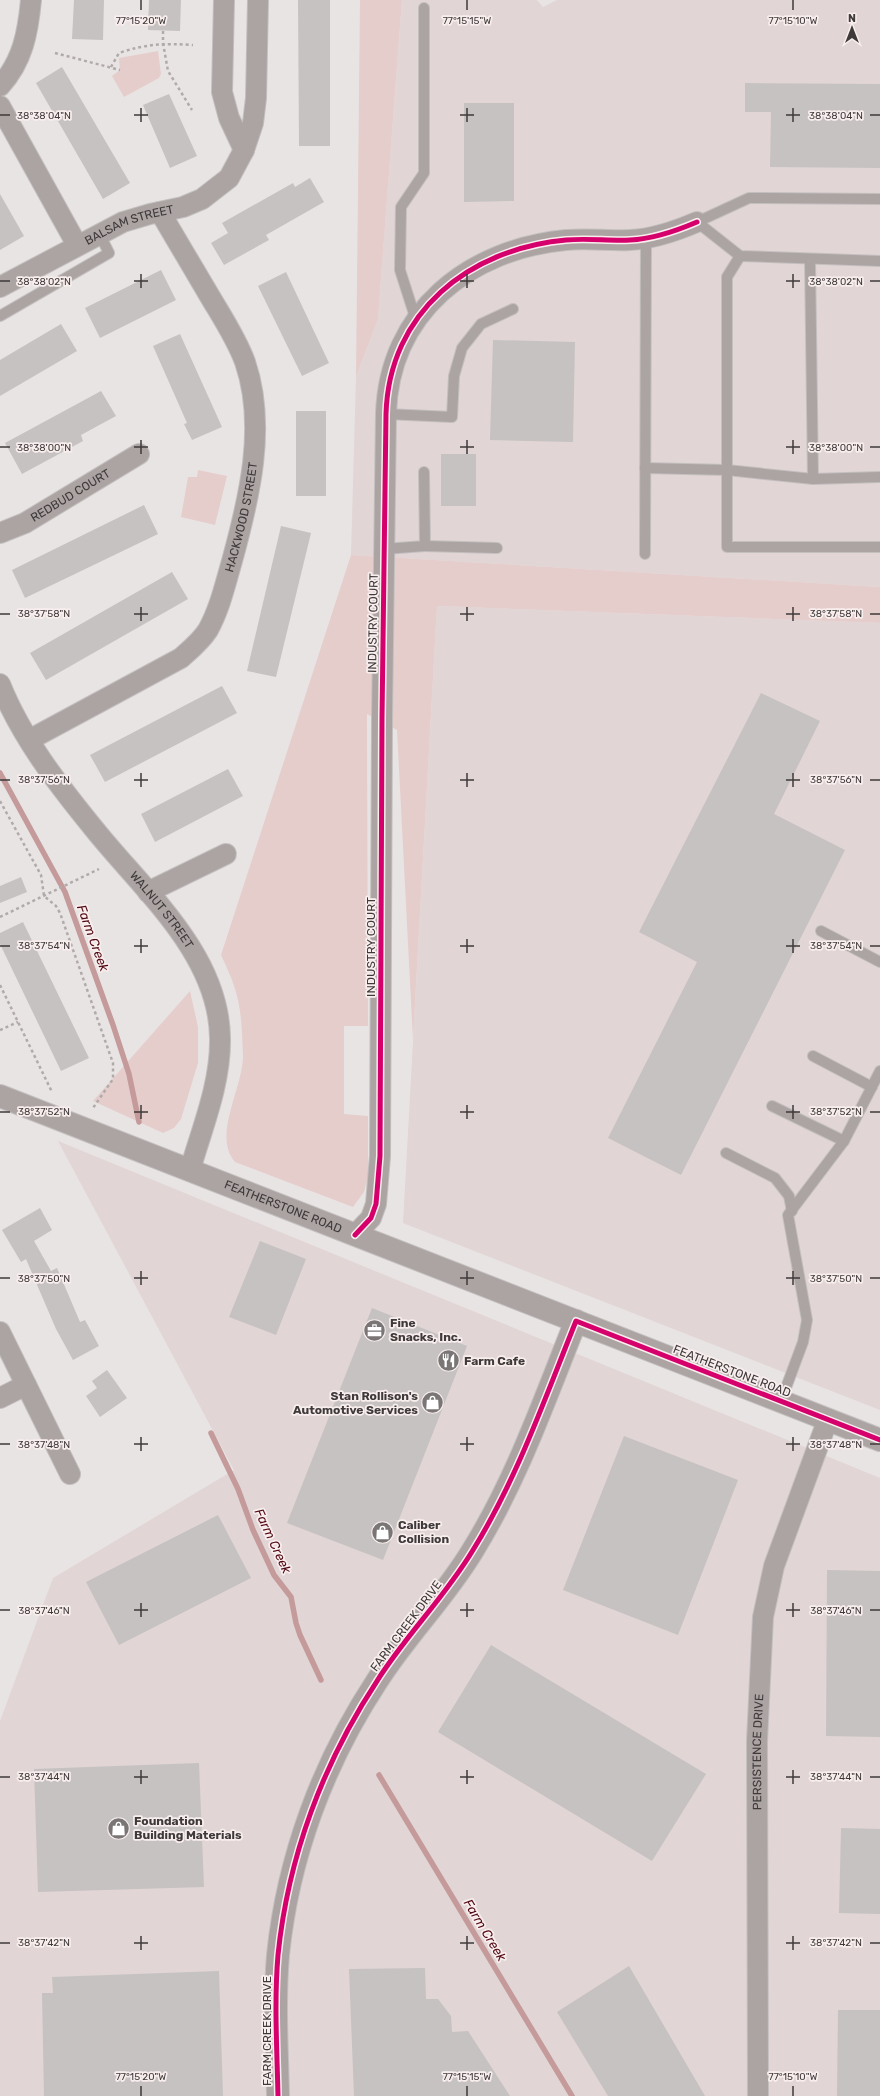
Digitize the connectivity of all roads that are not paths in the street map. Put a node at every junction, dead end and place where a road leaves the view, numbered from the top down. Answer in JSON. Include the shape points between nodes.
{"nodes":[{"id":1,"x":31,"y":0,"type":"edge"},
{"id":2,"x":224,"y":0,"type":"edge"},
{"id":3,"x":258,"y":0,"type":"edge"},
{"id":4,"x":424,"y":8,"type":"dead end"},
{"id":5,"x":0,"y":86,"type":"edge"},
{"id":6,"x":0,"y":106,"type":"edge"},
{"id":7,"x":244,"y":150,"type":"junction"},
{"id":8,"x":880,"y":199,"type":"edge"},
{"id":9,"x":160,"y":212,"type":"junction"},
{"id":10,"x":697,"y":222,"type":"junction"},
{"id":11,"x":99,"y":233,"type":"junction"},
{"id":12,"x":646,"y":238,"type":"junction"},
{"id":13,"x":77,"y":245,"type":"junction"},
{"id":14,"x":740,"y":256,"type":"junction"},
{"id":15,"x":810,"y":259,"type":"junction"},
{"id":16,"x":880,"y":261,"type":"edge"},
{"id":17,"x":0,"y":287,"type":"edge"},
{"id":18,"x":513,"y":309,"type":"dead end"},
{"id":19,"x":0,"y":316,"type":"edge"},
{"id":20,"x":416,"y":320,"type":"junction"},
{"id":21,"x":386,"y":414,"type":"junction"},
{"id":22,"x":140,"y":454,"type":"dead end"},
{"id":23,"x":646,"y":468,"type":"junction"},
{"id":24,"x":727,"y":470,"type":"junction"},
{"id":25,"x":424,"y":472,"type":"dead end"},
{"id":26,"x":880,"y":477,"type":"edge"},
{"id":27,"x":813,"y":479,"type":"junction"},
{"id":28,"x":0,"y":533,"type":"edge"},
{"id":29,"x":425,"y":546,"type":"junction"},
{"id":30,"x":880,"y":547,"type":"edge"},
{"id":31,"x":497,"y":548,"type":"dead end"},
{"id":32,"x":384,"y":549,"type":"junction"},
{"id":33,"x":646,"y":554,"type":"dead end"},
{"id":34,"x":0,"y":684,"type":"edge"},
{"id":35,"x":29,"y":740,"type":"junction"},
{"id":36,"x":226,"y":854,"type":"dead end"},
{"id":37,"x":148,"y":892,"type":"junction"},
{"id":38,"x":821,"y":931,"type":"dead end"},
{"id":39,"x":880,"y":962,"type":"edge"},
{"id":40,"x":813,"y":1056,"type":"dead end"},
{"id":41,"x":880,"y":1071,"type":"edge"},
{"id":42,"x":872,"y":1087,"type":"junction"},
{"id":43,"x":0,"y":1096,"type":"edge"},
{"id":44,"x":772,"y":1106,"type":"dead end"},
{"id":45,"x":844,"y":1141,"type":"junction"},
{"id":46,"x":726,"y":1153,"type":"dead end"},
{"id":47,"x":190,"y":1170,"type":"junction"},
{"id":48,"x":792,"y":1211,"type":"junction"},
{"id":49,"x":355,"y":1235,"type":"junction"},
{"id":50,"x":576,"y":1321,"type":"junction"},
{"id":51,"x":0,"y":1332,"type":"edge"},
{"id":52,"x":26,"y":1385,"type":"junction"},
{"id":53,"x":0,"y":1398,"type":"edge"},
{"id":54,"x":781,"y":1401,"type":"junction"},
{"id":55,"x":828,"y":1419,"type":"junction"},
{"id":56,"x":880,"y":1440,"type":"edge"},
{"id":57,"x":70,"y":1474,"type":"dead end"},
{"id":58,"x":278,"y":2096,"type":"edge"},
{"id":59,"x":758,"y":2096,"type":"edge"}],
"edges":[{"from":1,"to":5,"type":"street","via":[[26,43],[17,63]]},
{"from":2,"to":7,"type":"street","via":[[222,92],[229,118]]},
{"from":3,"to":7,"type":"street","name":"BALSAM STREET","via":[[256,98],[253,123]]},
{"from":4,"to":20,"type":"lane","via":[[424,173],[401,207],[400,270]]},
{"from":6,"to":13,"type":"street"},
{"from":7,"to":9,"type":"street","name":"BALSAM STREET","via":[[229,178],[220,187],[183,207]]},
{"from":8,"to":10,"type":"lane","via":[[749,198]]},
{"from":9,"to":11,"type":"street","name":"BALSAM STREET","via":[[123,222]]},
{"from":9,"to":35,"type":"street","name":"HACKWOOD STREET","via":[[234,336],[245,361],[252,387],[254,430],[252,472],[245,514],[220,604],[207,631],[193,647],[180,658]]},
{"from":10,"to":12,"type":"street","name":"INDUSTRY COURT","via":[[682,229]]},
{"from":10,"to":14,"type":"lane"},
{"from":11,"to":13,"type":"street","name":"BALSAM STREET"},
{"from":11,"to":19,"type":"lane","via":[[109,253]]},
{"from":12,"to":20,"type":"street","name":"INDUSTRY COURT","via":[[567,240],[511,252],[482,264],[454,280],[438,293]]},
{"from":12,"to":23,"type":"lane"},
{"from":13,"to":17,"type":"street","name":"BALSAM STREET"},
{"from":14,"to":15,"type":"lane"},
{"from":14,"to":24,"type":"lane","via":[[727,277]]},
{"from":15,"to":16,"type":"lane"},
{"from":15,"to":27,"type":"lane"},
{"from":18,"to":21,"type":"lane","via":[[481,324],[462,348],[454,376],[452,417]]},
{"from":20,"to":21,"type":"street","name":"INDUSTRY COURT","via":[[404,339],[396,359],[389,384]]},
{"from":21,"to":32,"type":"street","name":"INDUSTRY COURT"},
{"from":22,"to":28,"type":"street","name":"REDBUD COURT","via":[[24,522]]},
{"from":23,"to":24,"type":"lane"},
{"from":23,"to":33,"type":"lane"},
{"from":24,"to":27,"type":"lane"},
{"from":24,"to":30,"type":"lane","via":[[727,547]]},
{"from":25,"to":29,"type":"lane"},
{"from":26,"to":27,"type":"lane"},
{"from":29,"to":31,"type":"lane"},
{"from":29,"to":32,"type":"lane"},
{"from":32,"to":49,"type":"street","name":"INDUSTRY COURT","via":[[380,1156],[376,1204],[371,1218]]},
{"from":34,"to":35,"type":"street","name":"WALNUT STREET","via":[[6,700]]},
{"from":35,"to":37,"type":"street","name":"WALNUT STREET","via":[[82,814]]},
{"from":36,"to":37,"type":"street"},
{"from":37,"to":47,"type":"street","name":"WALNUT STREET","via":[[193,950],[206,974],[218,1014],[220,1054],[216,1081]]},
{"from":38,"to":39,"type":"lane"},
{"from":40,"to":42,"type":"lane"},
{"from":41,"to":42,"type":"lane"},
{"from":42,"to":45,"type":"lane"},
{"from":43,"to":47,"type":"street","name":"FEATHERSTONE ROAD"},
{"from":44,"to":45,"type":"lane"},
{"from":45,"to":48,"type":"lane"},
{"from":46,"to":48,"type":"lane","via":[[775,1178],[789,1196]]},
{"from":47,"to":49,"type":"street","name":"FEATHERSTONE ROAD"},
{"from":48,"to":54,"type":"lane","via":[[788,1215],[807,1320],[803,1342]]},
{"from":49,"to":50,"type":"street","name":"FEATHERSTONE ROAD"},
{"from":50,"to":54,"type":"street","name":"FEATHERSTONE ROAD"},
{"from":50,"to":58,"type":"street","name":"FARM CREEK DRIVE","via":[[527,1442],[496,1509],[473,1551],[372,1688],[326,1774],[309,1816],[293,1868],[278,1956]]},
{"from":51,"to":52,"type":"street"},
{"from":52,"to":53,"type":"street"},
{"from":52,"to":57,"type":"street"},
{"from":54,"to":55,"type":"street","name":"FEATHERSTONE ROAD"},
{"from":55,"to":56,"type":"street","name":"FEATHERSTONE ROAD"},
{"from":55,"to":59,"type":"street","name":"PERSISTENCE DRIVE","via":[[774,1566],[762,1617],[757,1741]]}]}
